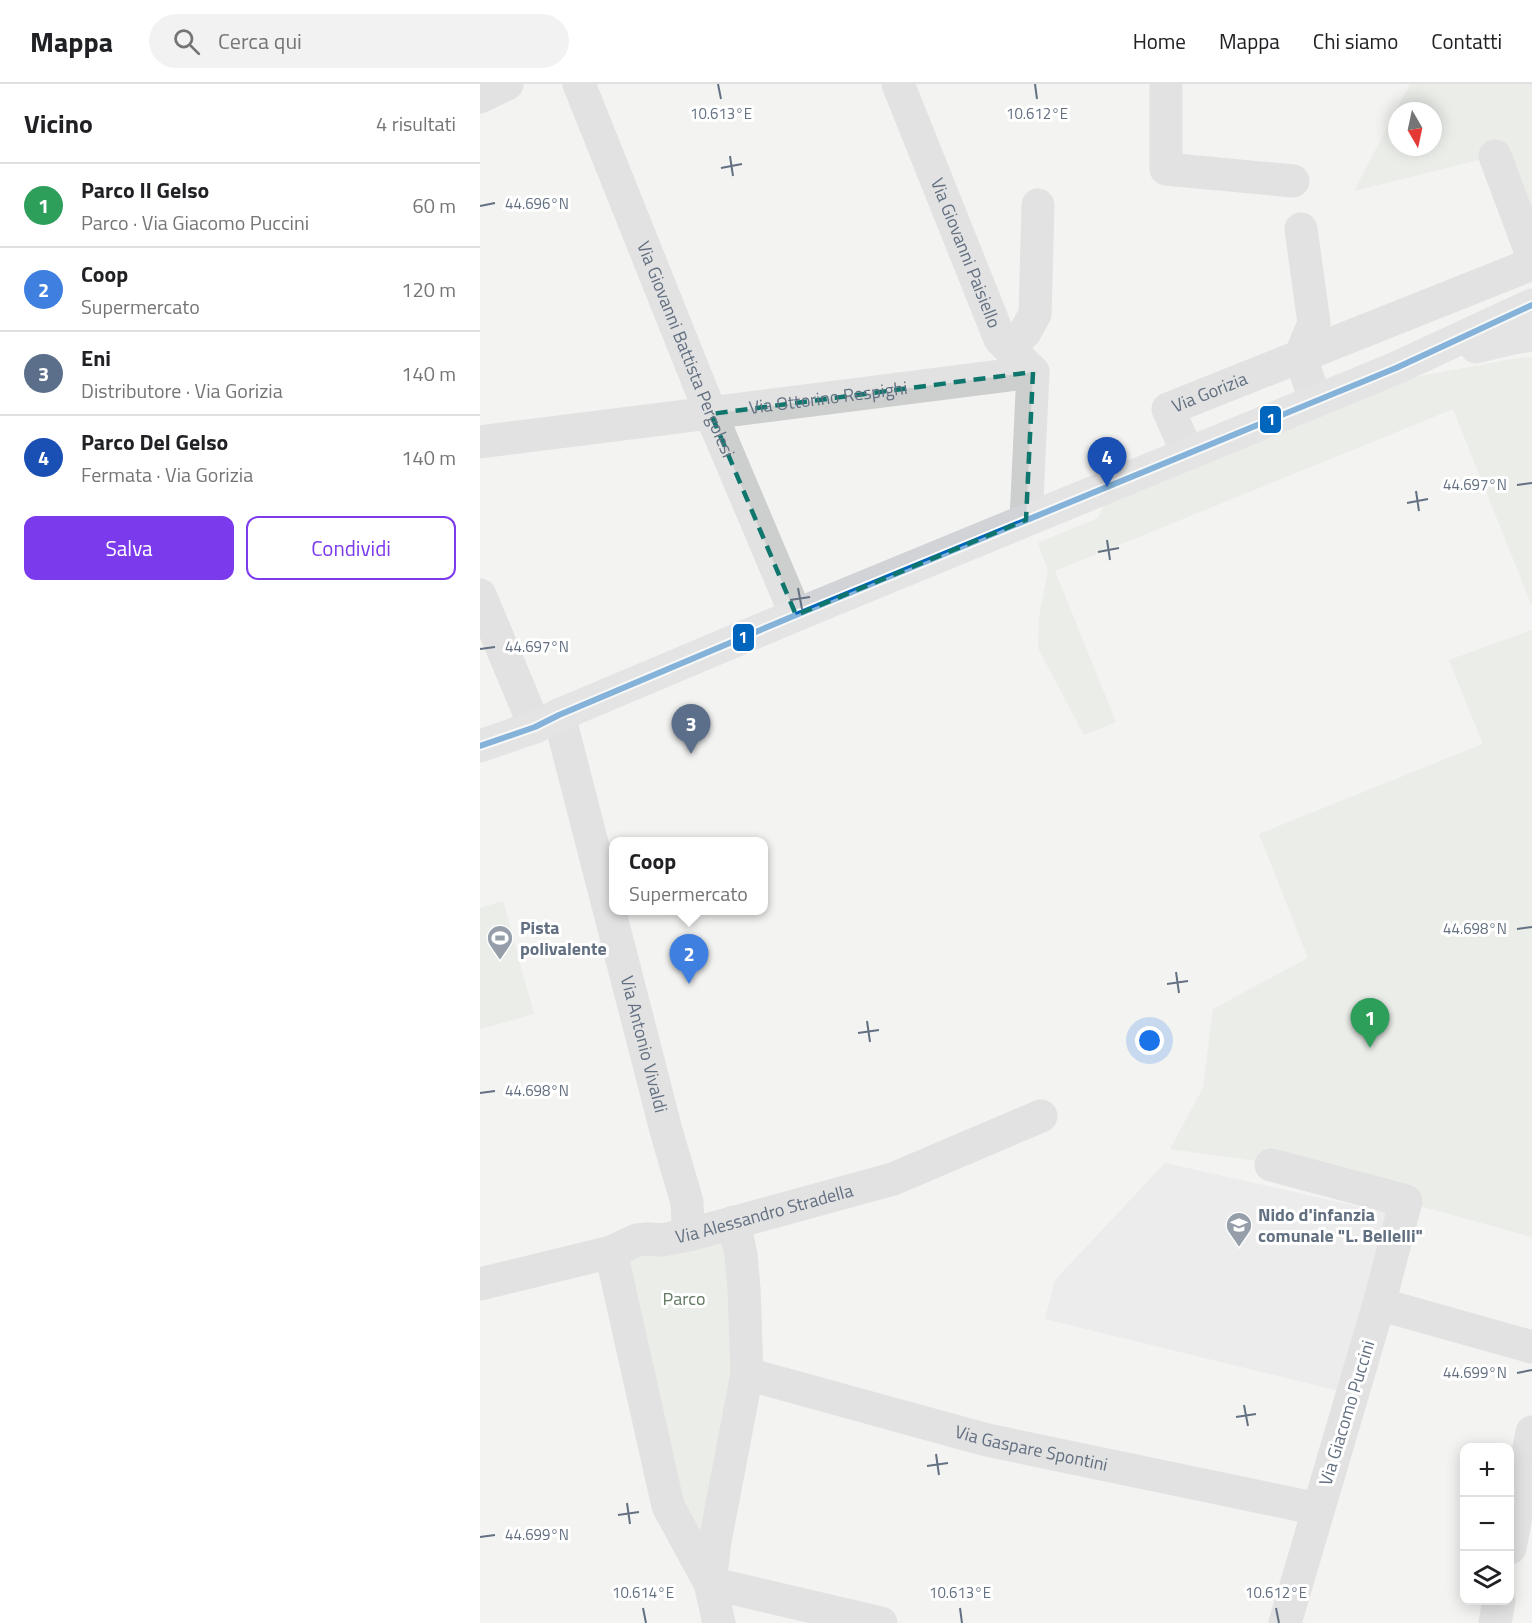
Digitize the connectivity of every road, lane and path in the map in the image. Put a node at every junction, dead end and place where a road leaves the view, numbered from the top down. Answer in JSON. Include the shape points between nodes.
{"nodes":[{"id":1,"x":507,"y":84,"type":"edge"},
{"id":2,"x":579,"y":84,"type":"edge"},
{"id":3,"x":898,"y":84,"type":"edge"},
{"id":4,"x":1166,"y":84,"type":"edge"},
{"id":5,"x":480,"y":98,"type":"edge"},
{"id":6,"x":1495,"y":156,"type":"dead end"},
{"id":7,"x":1293,"y":181,"type":"dead end"},
{"id":8,"x":1038,"y":205,"type":"dead end"},
{"id":9,"x":1301,"y":229,"type":"dead end"},
{"id":10,"x":1532,"y":255,"type":"edge"},
{"id":11,"x":1532,"y":264,"type":"edge"},
{"id":12,"x":1532,"y":305,"type":"edge"},
{"id":13,"x":1394,"y":319,"type":"junction"},
{"id":14,"x":1532,"y":335,"type":"edge"},
{"id":15,"x":1009,"y":348,"type":"junction"},
{"id":16,"x":1300,"y":357,"type":"junction"},
{"id":17,"x":1403,"y":365,"type":"junction"},
{"id":18,"x":1033,"y":372,"type":"junction"},
{"id":19,"x":1316,"y":401,"type":"junction"},
{"id":20,"x":711,"y":414,"type":"junction"},
{"id":21,"x":480,"y":441,"type":"edge"},
{"id":22,"x":1188,"y":454,"type":"junction"},
{"id":23,"x":1026,"y":520,"type":"junction"},
{"id":24,"x":480,"y":595,"type":"edge"},
{"id":25,"x":796,"y":615,"type":"junction"},
{"id":26,"x":547,"y":721,"type":"junction"},
{"id":27,"x":480,"y":746,"type":"edge"},
{"id":28,"x":1041,"y":1116,"type":"dead end"},
{"id":29,"x":1271,"y":1165,"type":"dead end"},
{"id":30,"x":734,"y":1222,"type":"junction"},
{"id":31,"x":692,"y":1234,"type":"junction"},
{"id":32,"x":611,"y":1252,"type":"junction"},
{"id":33,"x":480,"y":1284,"type":"edge"},
{"id":34,"x":1379,"y":1304,"type":"junction"},
{"id":35,"x":1532,"y":1347,"type":"edge"},
{"id":36,"x":747,"y":1374,"type":"junction"},
{"id":37,"x":1532,"y":1432,"type":"edge"},
{"id":38,"x":1318,"y":1509,"type":"junction"},
{"id":39,"x":1514,"y":1523,"type":"edge"},
{"id":40,"x":710,"y":1583,"type":"junction"},
{"id":41,"x":1498,"y":1605,"type":"edge"},
{"id":42,"x":719,"y":1623,"type":"edge"},
{"id":43,"x":881,"y":1623,"type":"edge"},
{"id":44,"x":1285,"y":1623,"type":"edge"},
{"id":45,"x":1495,"y":1623,"type":"edge"}],
"edges":[{"from":1,"to":5,"type":"street"},
{"from":2,"to":20,"type":"street","name":"Via Giovanni Battista Pergolesi"},
{"from":3,"to":15,"type":"street","name":"Via Giovanni Paisiello","via":[[1000,339]]},
{"from":4,"to":7,"type":"street","via":[[1166,169]]},
{"from":6,"to":10,"type":"street"},
{"from":8,"to":15,"type":"street","via":[[1035,314],[1026,332]]},
{"from":9,"to":16,"type":"street","via":[[1314,323]]},
{"from":11,"to":13,"type":"street","name":"Via Gorizia"},
{"from":12,"to":17,"type":"main road"},
{"from":13,"to":16,"type":"street","name":"Via Gorizia"},
{"from":13,"to":17,"type":"street"},
{"from":14,"to":17,"type":"main road"},
{"from":15,"to":18,"type":"street","name":"Via Giovanni Paisiello"},
{"from":16,"to":19,"type":"street"},
{"from":16,"to":22,"type":"street","name":"Via Gorizia","via":[[1168,409]]},
{"from":17,"to":19,"type":"main road"},
{"from":18,"to":20,"type":"street","name":"Via Ottorino Respighi"},
{"from":18,"to":23,"type":"street"},
{"from":19,"to":22,"type":"main road"},
{"from":20,"to":21,"type":"street","name":"Via Ottorino Respighi"},
{"from":20,"to":25,"type":"street","name":"Via Giovanni Battista Pergolesi"},
{"from":22,"to":23,"type":"main road"},
{"from":23,"to":25,"type":"main road"},
{"from":24,"to":26,"type":"street","name":"Via Antonio Vivaldi"},
{"from":25,"to":26,"type":"main road"},
{"from":26,"to":27,"type":"main road"},
{"from":26,"to":31,"type":"street","name":"Via Antonio Vivaldi","via":[[687,1202]]},
{"from":28,"to":30,"type":"street","name":"Via Alessandro Stradella","via":[[893,1179]]},
{"from":29,"to":34,"type":"street","name":"Via Giacomo Puccini","via":[[1406,1201]]},
{"from":30,"to":31,"type":"street","name":"Via Alessandro Stradella"},
{"from":30,"to":36,"type":"street","via":[[744,1289]]},
{"from":31,"to":32,"type":"street","name":"Via Alessandro Stradella","via":[[637,1240]]},
{"from":32,"to":33,"type":"street","name":"Via Alessandro Stradella"},
{"from":32,"to":40,"type":"street","via":[[668,1506]]},
{"from":34,"to":35,"type":"street"},
{"from":34,"to":38,"type":"street","name":"Via Giacomo Puccini"},
{"from":36,"to":38,"type":"street","name":"Via Gaspare Spontini","via":[[987,1440]]},
{"from":36,"to":40,"type":"street","via":[[714,1542]]},
{"from":37,"to":39,"type":"street"},
{"from":38,"to":44,"type":"street","name":"Via Giacomo Puccini"},
{"from":40,"to":42,"type":"street"},
{"from":40,"to":43,"type":"street"},
{"from":41,"to":45,"type":"street"}]}
